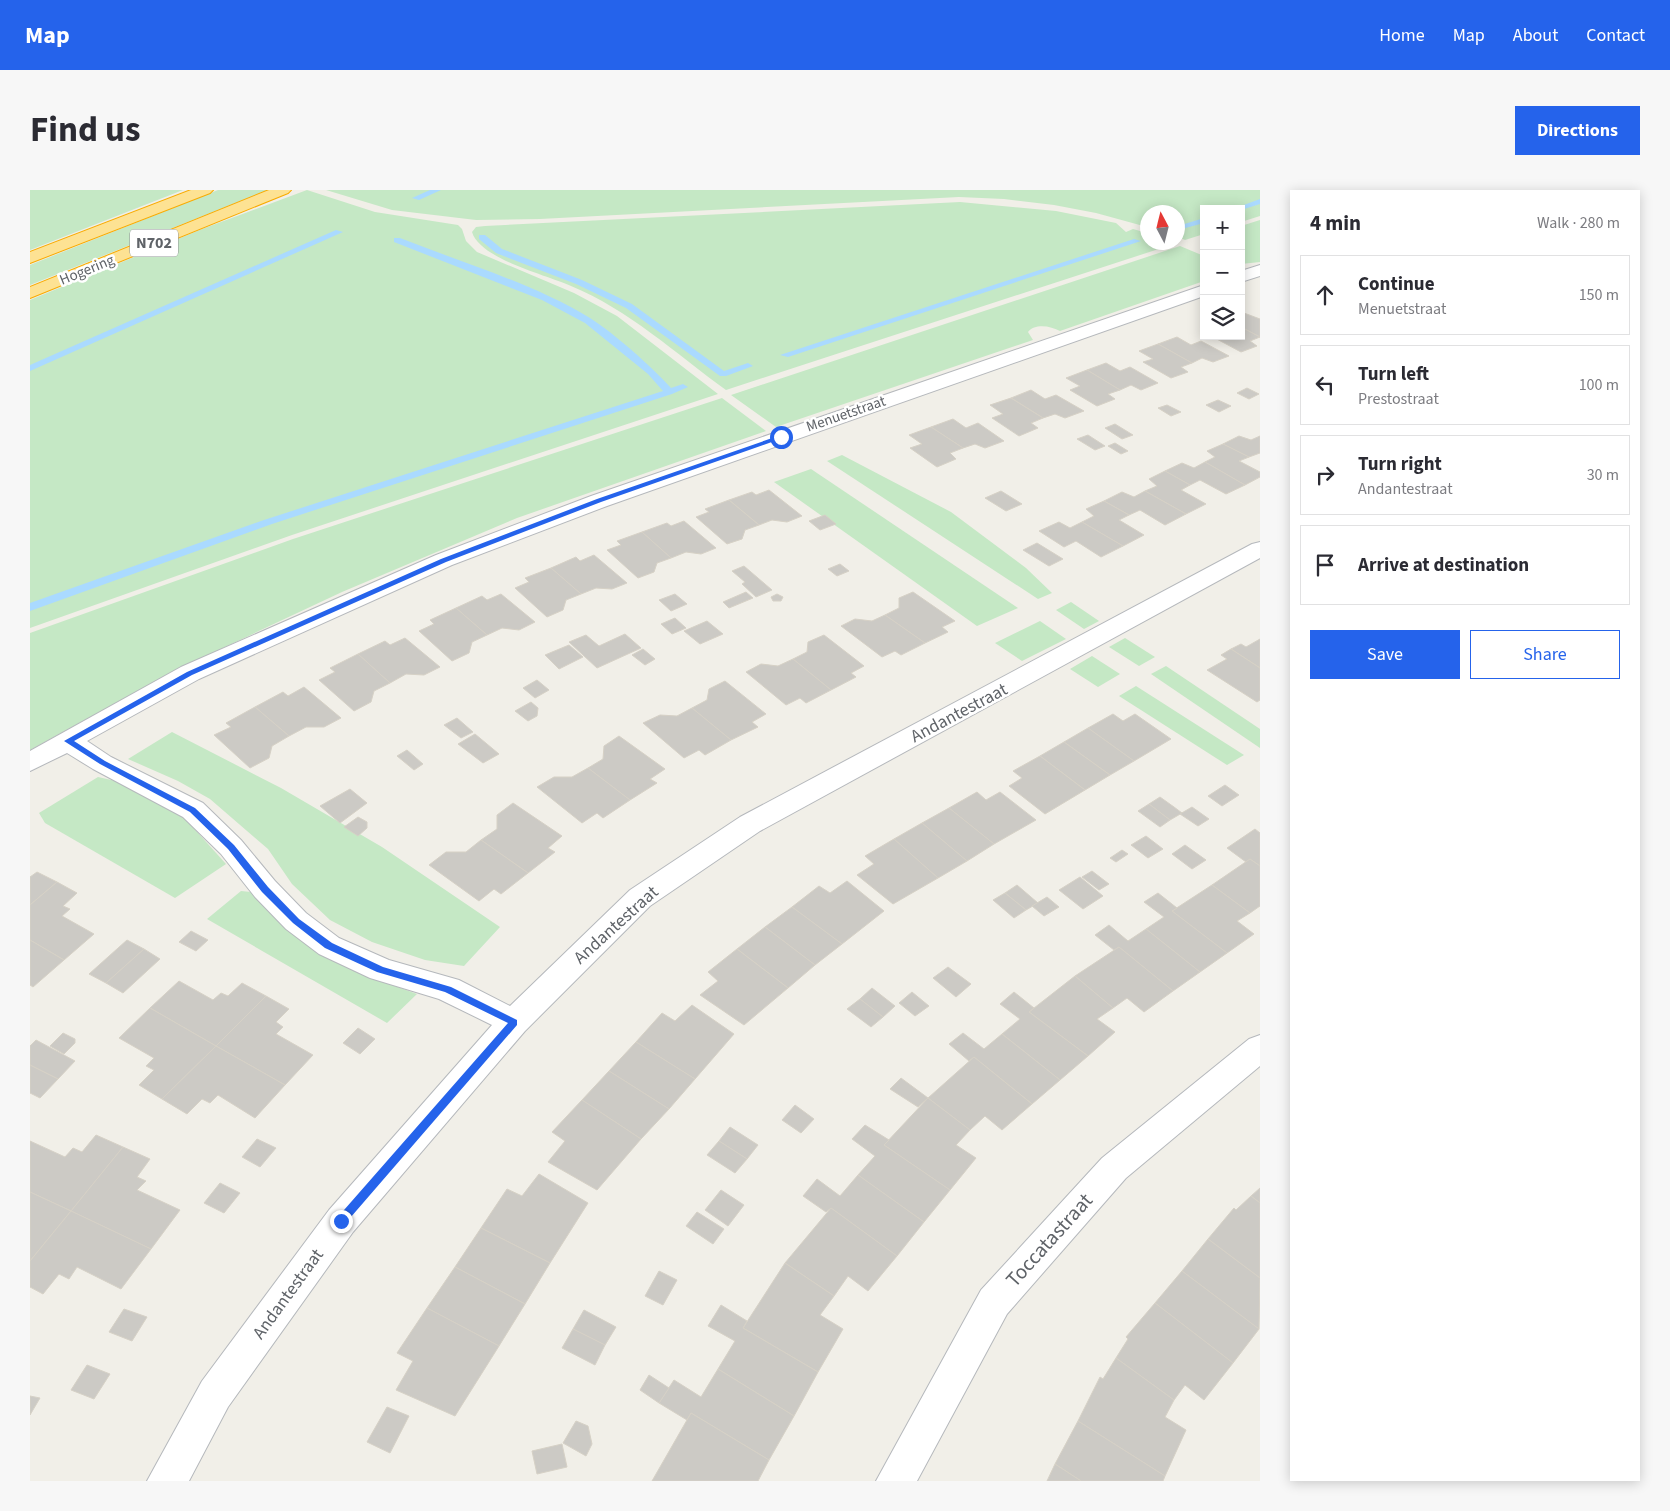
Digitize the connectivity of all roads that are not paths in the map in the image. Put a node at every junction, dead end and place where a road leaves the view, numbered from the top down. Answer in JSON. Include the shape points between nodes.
{"nodes":[{"id":1,"x":205,"y":190,"type":"edge"},
{"id":2,"x":283,"y":190,"type":"edge"},
{"id":3,"x":30,"y":258,"type":"edge"},
{"id":4,"x":1200,"y":291,"type":"edge"},
{"id":5,"x":30,"y":293,"type":"edge"},
{"id":6,"x":1260,"y":549,"type":"edge"},
{"id":7,"x":68,"y":741,"type":"junction"},
{"id":8,"x":30,"y":762,"type":"edge"},
{"id":9,"x":514,"y":1022,"type":"junction"},
{"id":10,"x":1260,"y":1048,"type":"edge"},
{"id":11,"x":167,"y":1481,"type":"edge"},
{"id":12,"x":896,"y":1481,"type":"edge"}],
"edges":[{"from":1,"to":3,"type":"highway","name":"Hogering","number":"N702"},
{"from":2,"to":5,"type":"highway","name":"Hogering","number":"N702"},
{"from":4,"to":7,"type":"street","name":"Menuetstraat","via":[[599,501],[444,560],[190,673]]},
{"from":6,"to":9,"type":"street","name":"Andantestraat","via":[[750,824],[640,898]]},
{"from":7,"to":8,"type":"street","name":"Menuetstraat"},
{"from":7,"to":9,"type":"street","via":[[102,763],[192,810],[231,847],[296,921],[328,946],[380,970],[448,989]]},
{"from":9,"to":11,"type":"street","name":"Andantestraat","via":[[341,1221],[215,1394]]},
{"from":10,"to":12,"type":"street","name":"Toccatastraat","via":[[1114,1168],[994,1302]]}]}
